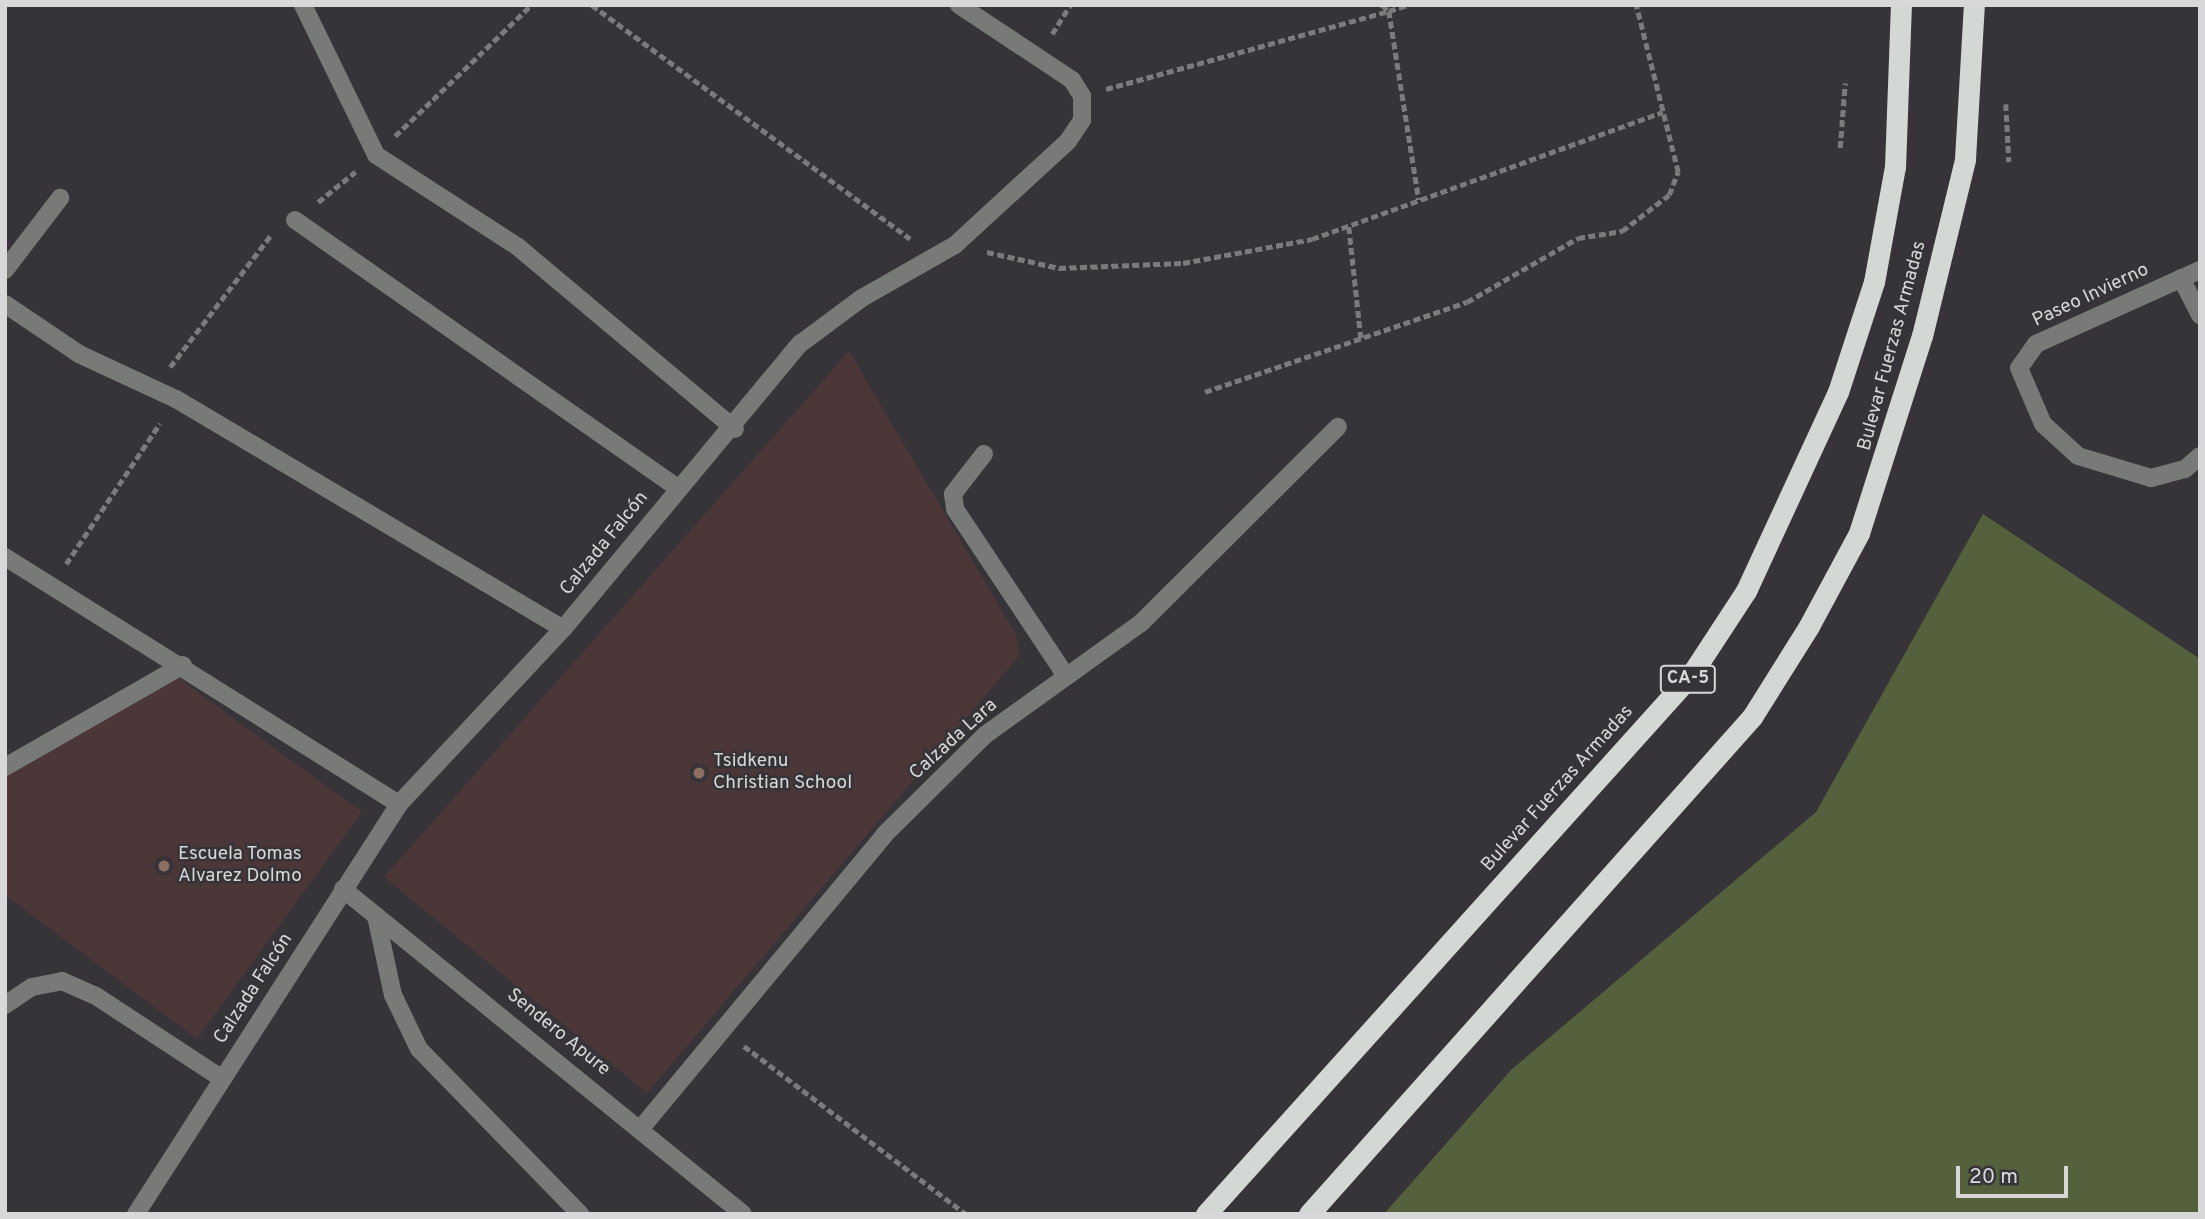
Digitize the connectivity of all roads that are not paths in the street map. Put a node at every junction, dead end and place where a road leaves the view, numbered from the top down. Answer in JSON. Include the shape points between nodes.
{"nodes":[{"id":1,"x":303,"y":5,"type":"edge"},
{"id":2,"x":959,"y":5,"type":"edge"},
{"id":3,"x":1901,"y":5,"type":"edge"},
{"id":4,"x":1975,"y":5,"type":"edge"},
{"id":5,"x":60,"y":198,"type":"dead end"},
{"id":6,"x":295,"y":220,"type":"road end"},
{"id":7,"x":5,"y":270,"type":"edge"},
{"id":8,"x":2200,"y":270,"type":"edge"},
{"id":9,"x":2181,"y":278,"type":"junction"},
{"id":10,"x":5,"y":304,"type":"edge"},
{"id":11,"x":2200,"y":315,"type":"edge"},
{"id":12,"x":1338,"y":427,"type":"dead end"},
{"id":13,"x":735,"y":429,"type":"junction"},
{"id":14,"x":984,"y":454,"type":"dead end"},
{"id":15,"x":2200,"y":456,"type":"edge"},
{"id":16,"x":678,"y":488,"type":"junction"},
{"id":17,"x":5,"y":557,"type":"edge"},
{"id":18,"x":563,"y":629,"type":"junction"},
{"id":19,"x":183,"y":665,"type":"junction"},
{"id":20,"x":1066,"y":676,"type":"junction"},
{"id":21,"x":5,"y":766,"type":"edge"},
{"id":22,"x":399,"y":804,"type":"junction"},
{"id":23,"x":344,"y":889,"type":"junction"},
{"id":24,"x":376,"y":916,"type":"junction"},
{"id":25,"x":5,"y":1005,"type":"edge"},
{"id":26,"x":220,"y":1078,"type":"junction"},
{"id":27,"x":642,"y":1127,"type":"junction"},
{"id":28,"x":136,"y":1214,"type":"edge"},
{"id":29,"x":580,"y":1214,"type":"edge"},
{"id":30,"x":743,"y":1214,"type":"edge"},
{"id":31,"x":1206,"y":1214,"type":"edge"},
{"id":32,"x":1309,"y":1214,"type":"edge"}],
"edges":[{"from":1,"to":13,"type":"street","via":[[376,155],[518,247]]},
{"from":2,"to":13,"type":"street","name":"Calzada Falcón","via":[[1040,54],[1082,96],[1082,120],[1069,141],[955,244],[800,344]]},
{"from":3,"to":31,"type":"highway","name":"Bulevar Fuerzas Armadas","number":"CA-5","via":[[1895,167],[1874,282],[1838,392],[1746,592],[1691,675]]},
{"from":4,"to":32,"type":"highway","name":"Bulevar Fuerzas Armadas","via":[[1965,159],[1922,336],[1859,533],[1815,615],[1752,717]]},
{"from":5,"to":7,"type":"street"},
{"from":6,"to":16,"type":"street"},
{"from":8,"to":9,"type":"street","name":"Paseo Invierno"},
{"from":9,"to":11,"type":"street","name":"Paseo Invierno"},
{"from":9,"to":15,"type":"street","name":"Paseo Invierno","via":[[2036,344],[2019,368],[2043,424],[2078,456],[2151,478],[2185,469]]},
{"from":10,"to":18,"type":"street","via":[[79,354],[176,399]]},
{"from":12,"to":20,"type":"street","name":"Calzada Lara","via":[[1141,623]]},
{"from":13,"to":16,"type":"street","name":"Calzada Falcón"},
{"from":14,"to":20,"type":"street","via":[[953,494],[955,509]]},
{"from":16,"to":18,"type":"street","name":"Calzada Falcón"},
{"from":17,"to":19,"type":"street"},
{"from":18,"to":22,"type":"street","name":"Calzada Falcón"},
{"from":19,"to":21,"type":"street"},
{"from":19,"to":22,"type":"street"},
{"from":20,"to":27,"type":"street","name":"Calzada Lara","via":[[985,735],[884,835]]},
{"from":22,"to":23,"type":"street","name":"Calzada Falcón"},
{"from":23,"to":24,"type":"street","name":"Sendero Apure"},
{"from":23,"to":26,"type":"street","name":"Calzada Falcón"},
{"from":24,"to":27,"type":"street","name":"Sendero Apure"},
{"from":24,"to":29,"type":"street","via":[[393,995],[419,1049]]},
{"from":25,"to":26,"type":"street","via":[[32,987],[62,981],[96,996]]},
{"from":26,"to":28,"type":"street","name":"Calzada Falcón"},
{"from":27,"to":30,"type":"street","name":"Sendero Apure"}]}
